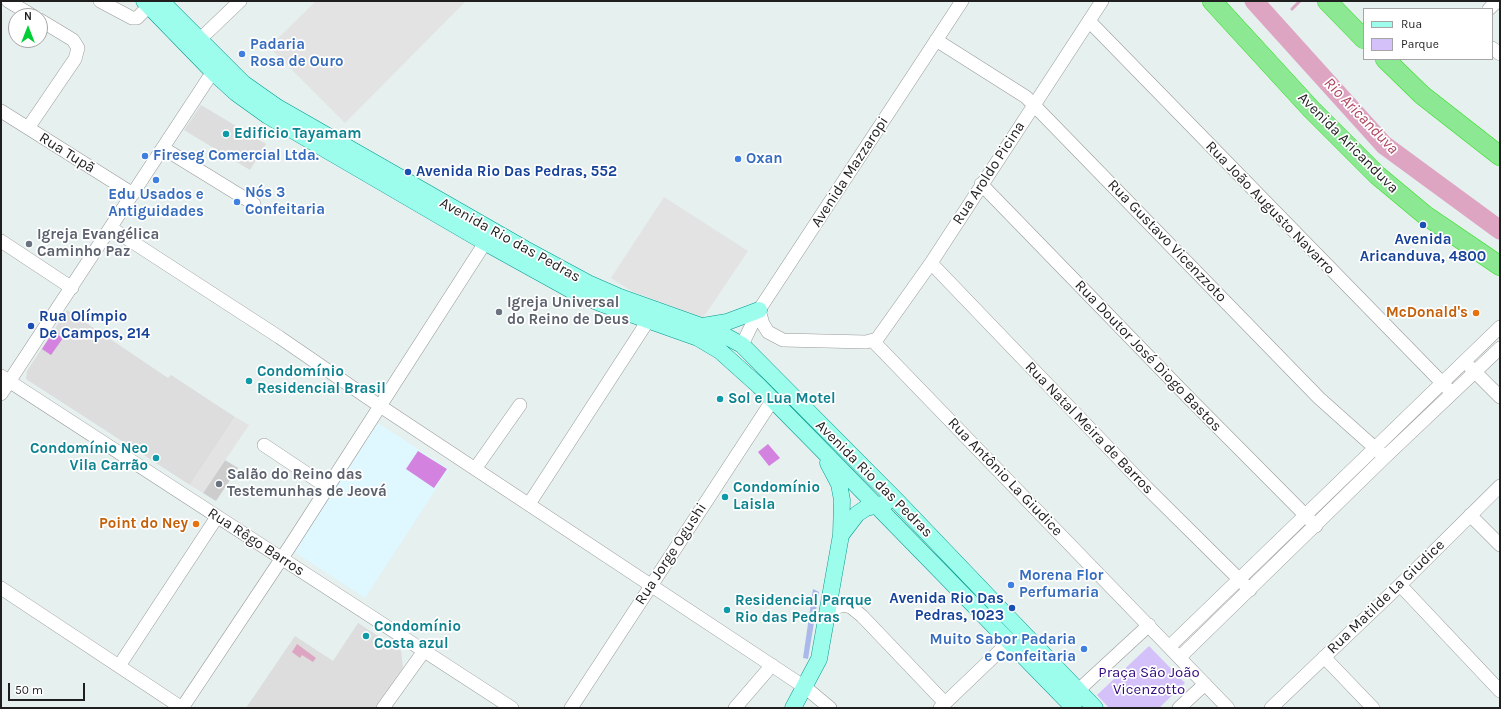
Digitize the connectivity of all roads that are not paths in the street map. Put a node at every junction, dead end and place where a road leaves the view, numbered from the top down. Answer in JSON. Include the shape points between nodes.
{"nodes":[{"id":1,"x":8,"y":1,"type":"edge"},
{"id":2,"x":100,"y":1,"type":"edge"},
{"id":3,"x":240,"y":1,"type":"edge"},
{"id":4,"x":962,"y":1,"type":"edge"},
{"id":5,"x":1102,"y":1,"type":"edge"},
{"id":6,"x":1212,"y":1,"type":"edge"},
{"id":7,"x":1497,"y":1,"type":"edge"},
{"id":8,"x":151,"y":3,"type":"edge"},
{"id":9,"x":1332,"y":3,"type":"edge"},
{"id":10,"x":20,"y":8,"type":"edge"},
{"id":11,"x":1489,"y":8,"type":"edge"},
{"id":12,"x":1088,"y":21,"type":"junction"},
{"id":13,"x":48,"y":25,"type":"edge"},
{"id":14,"x":1363,"y":38,"type":"edge"},
{"id":15,"x":936,"y":40,"type":"junction"},
{"id":16,"x":195,"y":44,"type":"junction"},
{"id":17,"x":1386,"y":60,"type":"edge"},
{"id":18,"x":220,"y":70,"type":"junction"},
{"id":19,"x":1034,"y":104,"type":"junction"},
{"id":20,"x":1,"y":110,"type":"edge"},
{"id":21,"x":28,"y":128,"type":"junction"},
{"id":22,"x":164,"y":148,"type":"junction"},
{"id":23,"x":1500,"y":156,"type":"edge"},
{"id":24,"x":981,"y":184,"type":"junction"},
{"id":25,"x":133,"y":194,"type":"junction"},
{"id":26,"x":254,"y":204,"type":"dead end"},
{"id":27,"x":112,"y":228,"type":"junction"},
{"id":28,"x":490,"y":237,"type":"junction"},
{"id":29,"x":1,"y":241,"type":"edge"},
{"id":30,"x":931,"y":263,"type":"junction"},
{"id":31,"x":1500,"y":266,"type":"edge"},
{"id":32,"x":72,"y":288,"type":"junction"},
{"id":33,"x":759,"y":310,"type":"junction"},
{"id":34,"x":652,"y":315,"type":"junction"},
{"id":35,"x":703,"y":326,"type":"junction"},
{"id":36,"x":1500,"y":327,"type":"edge"},
{"id":37,"x":873,"y":341,"type":"junction"},
{"id":38,"x":742,"y":345,"type":"junction"},
{"id":39,"x":1500,"y":348,"type":"edge"},
{"id":40,"x":1465,"y":361,"type":"junction"},
{"id":41,"x":740,"y":368,"type":"junction"},
{"id":42,"x":1476,"y":372,"type":"junction"},
{"id":43,"x":5,"y":378,"type":"edge"},
{"id":44,"x":1443,"y":384,"type":"junction"},
{"id":45,"x":1,"y":394,"type":"edge"},
{"id":46,"x":1452,"y":394,"type":"junction"},
{"id":47,"x":1500,"y":397,"type":"edge"},
{"id":48,"x":772,"y":401,"type":"junction"},
{"id":49,"x":520,"y":405,"type":"dead end"},
{"id":50,"x":380,"y":406,"type":"junction"},
{"id":51,"x":264,"y":445,"type":"dead end"},
{"id":52,"x":1375,"y":449,"type":"junction"},
{"id":53,"x":822,"y":450,"type":"junction"},
{"id":54,"x":1385,"y":457,"type":"junction"},
{"id":55,"x":475,"y":469,"type":"junction"},
{"id":56,"x":1500,"y":486,"type":"edge"},
{"id":57,"x":327,"y":488,"type":"junction"},
{"id":58,"x":898,"y":502,"type":"junction"},
{"id":59,"x":529,"y":504,"type":"junction"},
{"id":60,"x":876,"y":505,"type":"junction"},
{"id":61,"x":1470,"y":515,"type":"junction"},
{"id":62,"x":1305,"y":516,"type":"junction"},
{"id":63,"x":217,"y":517,"type":"junction"},
{"id":64,"x":1316,"y":526,"type":"junction"},
{"id":65,"x":841,"y":535,"type":"junction"},
{"id":66,"x":1500,"y":545,"type":"edge"},
{"id":67,"x":282,"y":559,"type":"junction"},
{"id":68,"x":1239,"y":580,"type":"junction"},
{"id":69,"x":651,"y":585,"type":"junction"},
{"id":70,"x":1400,"y":585,"type":"junction"},
{"id":71,"x":1,"y":588,"type":"edge"},
{"id":72,"x":1250,"y":590,"type":"junction"},
{"id":73,"x":827,"y":612,"type":"junction"},
{"id":74,"x":1148,"y":624,"type":"junction"},
{"id":75,"x":1010,"y":641,"type":"junction"},
{"id":76,"x":1170,"y":646,"type":"junction"},
{"id":77,"x":424,"y":651,"type":"junction"},
{"id":78,"x":1180,"y":657,"type":"junction"},
{"id":79,"x":1324,"y":657,"type":"junction"},
{"id":80,"x":772,"y":665,"type":"junction"},
{"id":81,"x":119,"y":666,"type":"junction"},
{"id":82,"x":1205,"y":684,"type":"junction"},
{"id":83,"x":806,"y":688,"type":"junction"},
{"id":84,"x":1500,"y":691,"type":"edge"},
{"id":85,"x":1073,"y":700,"type":"edge"},
{"id":86,"x":943,"y":706,"type":"edge"},
{"id":87,"x":182,"y":708,"type":"edge"},
{"id":88,"x":383,"y":708,"type":"edge"},
{"id":89,"x":512,"y":708,"type":"edge"},
{"id":90,"x":571,"y":708,"type":"edge"},
{"id":91,"x":736,"y":708,"type":"edge"},
{"id":92,"x":793,"y":708,"type":"edge"},
{"id":93,"x":830,"y":708,"type":"edge"},
{"id":94,"x":1095,"y":708,"type":"edge"},
{"id":95,"x":1179,"y":708,"type":"edge"},
{"id":96,"x":1228,"y":708,"type":"edge"},
{"id":97,"x":1271,"y":708,"type":"edge"},
{"id":98,"x":1373,"y":708,"type":"edge"}],
"edges":[{"from":1,"to":10,"type":"street"},
{"from":2,"to":8,"type":"street","via":[[132,18],[137,18]]},
{"from":3,"to":16,"type":"street"},
{"from":4,"to":15,"type":"street","name":"Avenida Mazzaropi"},
{"from":5,"to":12,"type":"street","name":"Rua Aroldo Picina"},
{"from":6,"to":31,"type":"highway","name":"Avenida Aricanduva","via":[[1311,109],[1376,175],[1425,215]]},
{"from":7,"to":11,"type":"street"},
{"from":8,"to":16,"type":"main road","name":"Avenida Rio das Pedras"},
{"from":9,"to":14,"type":"highway"},
{"from":12,"to":19,"type":"street","name":"Rua Aroldo Picina"},
{"from":12,"to":44,"type":"street","name":"Rua João Augusto Navarro"},
{"from":13,"to":21,"type":"street","via":[[77,44],[78,48],[75,58]]},
{"from":15,"to":19,"type":"street","name":"Rua Gustavo Vicenzzoto"},
{"from":15,"to":33,"type":"street","name":"Avenida Mazzaropi"},
{"from":16,"to":18,"type":"main road","name":"Avenida Rio das Pedras"},
{"from":17,"to":23,"type":"highway","via":[[1422,95]]},
{"from":18,"to":22,"type":"street","via":[[208,79]]},
{"from":18,"to":28,"type":"main road","name":"Avenida Rio das Pedras","via":[[236,93],[268,116]]},
{"from":19,"to":24,"type":"street","name":"Rua Aroldo Picina"},
{"from":19,"to":52,"type":"street","name":"Rua Gustavo Vicenzzoto","via":[[1319,398]]},
{"from":20,"to":21,"type":"street","name":"Rua Tupã"},
{"from":21,"to":25,"type":"street","name":"Rua Tupã"},
{"from":22,"to":25,"type":"street"},
{"from":22,"to":26,"type":"street"},
{"from":24,"to":30,"type":"street","name":"Rua Aroldo Picina"},
{"from":24,"to":62,"type":"street","name":"Rua Doutor José Diogo Bastos"},
{"from":25,"to":27,"type":"street"},
{"from":27,"to":32,"type":"street"},
{"from":27,"to":50,"type":"street"},
{"from":28,"to":34,"type":"main road","name":"Avenida Rio das Pedras"},
{"from":28,"to":50,"type":"street"},
{"from":29,"to":32,"type":"street"},
{"from":30,"to":37,"type":"street","name":"Rua Aroldo Picina","via":[[882,334]]},
{"from":30,"to":68,"type":"street","name":"Rua Natal Meira de Barros"},
{"from":32,"to":43,"type":"street"},
{"from":33,"to":35,"type":"main road","via":[[727,322]]},
{"from":33,"to":37,"type":"street","via":[[768,332],[783,340]]},
{"from":33,"to":38,"type":"street","name":"Avenida Mazzaropi"},
{"from":34,"to":35,"type":"main road","name":"Avenida Rio das Pedras"},
{"from":34,"to":41,"type":"main road","name":"Avenida Rio das Pedras","via":[[720,351]]},
{"from":34,"to":59,"type":"street"},
{"from":35,"to":38,"type":"main road","name":"Avenida Rio das Pedras"},
{"from":36,"to":40,"type":"street"},
{"from":37,"to":74,"type":"street","name":"Rua Antônio La Giudice"},
{"from":38,"to":41,"type":"main road","via":[[739,352]]},
{"from":38,"to":58,"type":"main road","name":"Avenida Rio das Pedras"},
{"from":39,"to":42,"type":"street"},
{"from":40,"to":42,"type":"street"},
{"from":40,"to":44,"type":"street"},
{"from":41,"to":48,"type":"main road","name":"Avenida Rio das Pedras"},
{"from":42,"to":46,"type":"street"},
{"from":42,"to":47,"type":"street"},
{"from":43,"to":45,"type":"street"},
{"from":43,"to":63,"type":"street","name":"Rua Rêgo Barros"},
{"from":44,"to":46,"type":"street","name":"Rua João Augusto Navarro"},
{"from":44,"to":52,"type":"street"},
{"from":46,"to":54,"type":"street"},
{"from":48,"to":53,"type":"main road","name":"Avenida Rio das Pedras"},
{"from":48,"to":69,"type":"street","name":"Rua Jorge Ogushi"},
{"from":49,"to":55,"type":"street"},
{"from":50,"to":55,"type":"street"},
{"from":50,"to":57,"type":"street"},
{"from":51,"to":57,"type":"street"},
{"from":52,"to":54,"type":"street","name":"Rua Gustavo Vicenzzoto"},
{"from":52,"to":62,"type":"street"},
{"from":53,"to":60,"type":"main road","name":"Avenida Rio das Pedras"},
{"from":53,"to":65,"type":"main road","via":[[838,484],[842,500]]},
{"from":54,"to":64,"type":"street"},
{"from":55,"to":59,"type":"street"},
{"from":56,"to":61,"type":"street","name":"Rua Matilde La Giudice"},
{"from":57,"to":67,"type":"street"},
{"from":58,"to":60,"type":"main road"},
{"from":58,"to":85,"type":"main road","name":"Avenida Rio das Pedras"},
{"from":59,"to":69,"type":"street"},
{"from":60,"to":65,"type":"main road","via":[[857,514]]},
{"from":60,"to":75,"type":"main road","name":"Avenida Rio das Pedras"},
{"from":61,"to":66,"type":"street"},
{"from":61,"to":70,"type":"street","name":"Rua Matilde La Giudice"},
{"from":62,"to":64,"type":"street","name":"Rua Doutor José Diogo Bastos"},
{"from":62,"to":68,"type":"street"},
{"from":63,"to":67,"type":"street","name":"Rua Rêgo Barros"},
{"from":63,"to":81,"type":"street"},
{"from":64,"to":72,"type":"street"},
{"from":65,"to":73,"type":"main road"},
{"from":67,"to":77,"type":"street","name":"Rua Rêgo Barros"},
{"from":67,"to":87,"type":"street"},
{"from":68,"to":72,"type":"street","name":"Rua Natal Meira de Barros"},
{"from":68,"to":76,"type":"street"},
{"from":69,"to":80,"type":"street"},
{"from":69,"to":90,"type":"street","name":"Rua Jorge Ogushi"},
{"from":70,"to":79,"type":"street","name":"Rua Matilde La Giudice"},
{"from":70,"to":84,"type":"street"},
{"from":71,"to":81,"type":"street"},
{"from":72,"to":78,"type":"street"},
{"from":73,"to":83,"type":"main road","via":[[819,659]]},
{"from":73,"to":86,"type":"street","via":[[842,604],[851,607]]},
{"from":74,"to":76,"type":"street","name":"Rua Antônio La Giudice"},
{"from":74,"to":85,"type":"street"},
{"from":75,"to":85,"type":"main road","name":"Avenida Rio das Pedras"},
{"from":75,"to":86,"type":"street"},
{"from":76,"to":78,"type":"street","name":"Rua Antônio La Giudice"},
{"from":77,"to":88,"type":"street"},
{"from":77,"to":89,"type":"street","name":"Rua Rêgo Barros"},
{"from":78,"to":82,"type":"street","name":"Rua Antônio La Giudice"},
{"from":79,"to":97,"type":"street","name":"Rua Matilde La Giudice"},
{"from":79,"to":98,"type":"street"},
{"from":80,"to":83,"type":"street"},
{"from":80,"to":91,"type":"street"},
{"from":81,"to":87,"type":"street"},
{"from":82,"to":95,"type":"street"},
{"from":82,"to":96,"type":"street","name":"Rua Antônio La Giudice"},
{"from":83,"to":92,"type":"main road"},
{"from":83,"to":93,"type":"street"},
{"from":85,"to":94,"type":"main road","name":"Avenida Rio das Pedras"}]}
